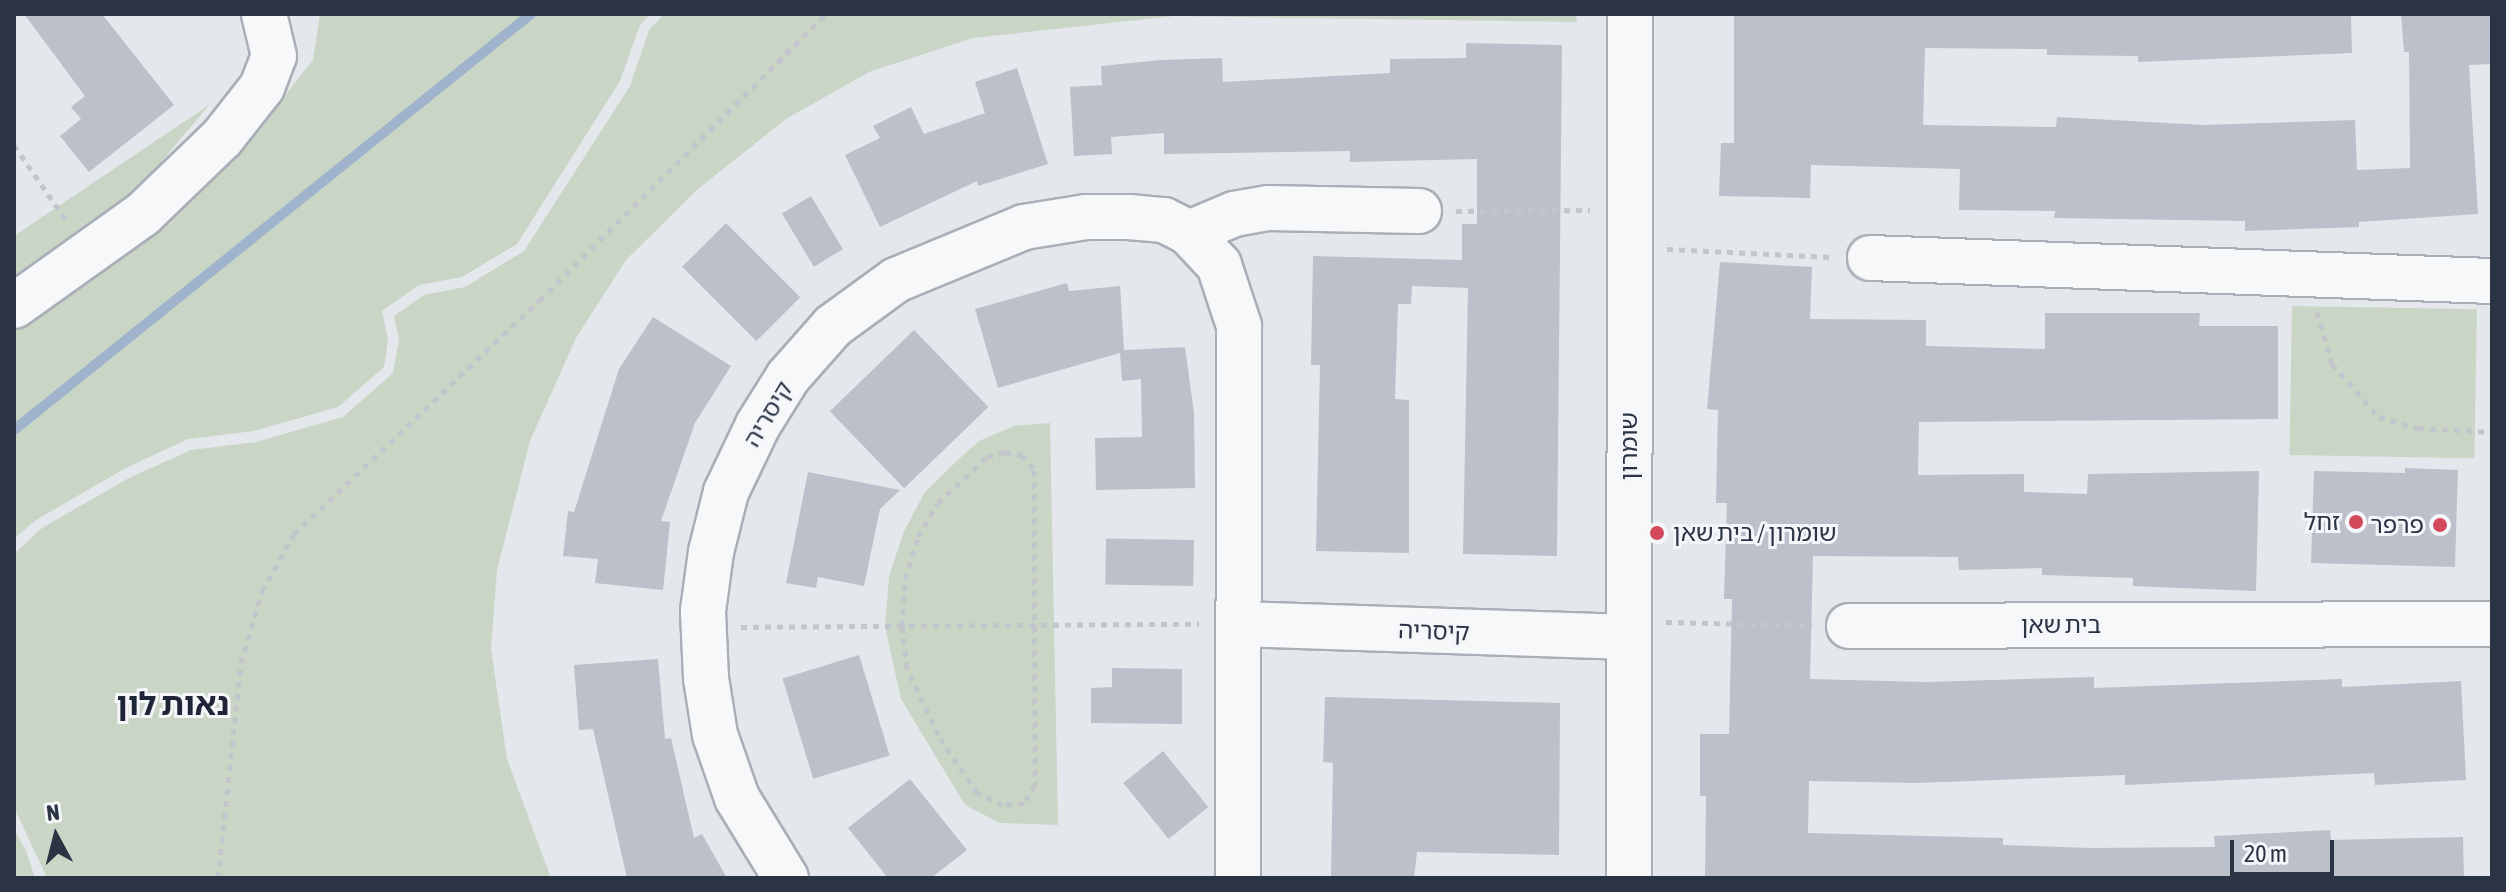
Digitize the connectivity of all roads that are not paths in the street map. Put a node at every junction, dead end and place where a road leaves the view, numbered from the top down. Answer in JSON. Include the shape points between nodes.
{"nodes":[{"id":1,"x":264,"y":14,"type":"edge"},
{"id":2,"x":1630,"y":14,"type":"edge"},
{"id":3,"x":1419,"y":211,"type":"road end"},
{"id":4,"x":1189,"y":233,"type":"junction"},
{"id":5,"x":1870,"y":258,"type":"road end"},
{"id":6,"x":2492,"y":281,"type":"edge"},
{"id":7,"x":14,"y":306,"type":"edge"},
{"id":8,"x":1239,"y":624,"type":"junction"},
{"id":9,"x":2492,"y":624,"type":"edge"},
{"id":10,"x":1849,"y":626,"type":"road end"},
{"id":11,"x":1629,"y":629,"type":"junction"},
{"id":12,"x":786,"y":878,"type":"edge"},
{"id":13,"x":1238,"y":878,"type":"edge"},
{"id":14,"x":1629,"y":878,"type":"edge"}],
"edges":[{"from":1,"to":7,"type":"street","via":[[274,56],[262,87],[211,149],[143,214]]},
{"from":2,"to":11,"type":"street","name":"שומרון"},
{"from":3,"to":4,"type":"street","via":[[1268,208],[1234,214]]},
{"from":4,"to":8,"type":"street","name":"קיסריה","via":[[1219,265],[1239,326]]},
{"from":4,"to":12,"type":"street","name":"קיסריה","via":[[1164,220],[1129,217],[1086,217],[1024,227],[896,280],[833,326],[788,377],[726,492],[711,552],[704,628],[715,735],[737,798]]},
{"from":5,"to":6,"type":"street"},
{"from":8,"to":11,"type":"street","name":"קיסריה"},
{"from":8,"to":13,"type":"street","name":"קיסריה"},
{"from":9,"to":10,"type":"street","name":"בית שאן"},
{"from":11,"to":14,"type":"street","name":"שומרון"}]}
